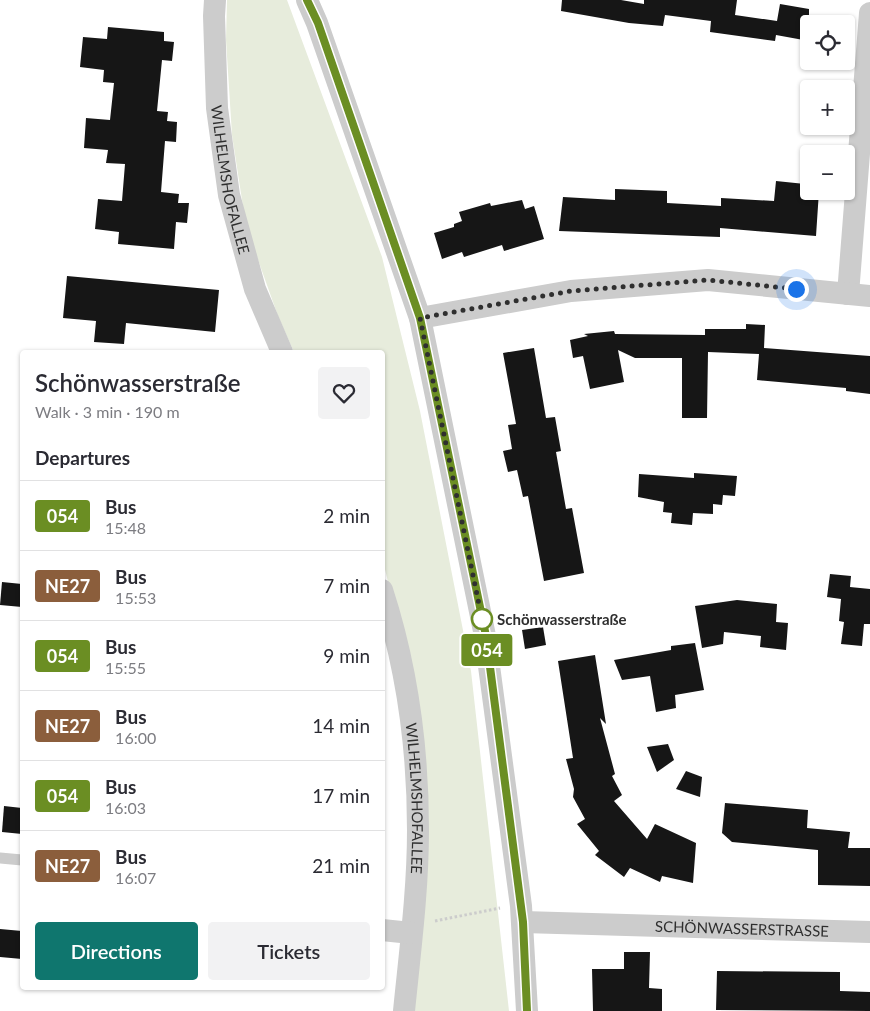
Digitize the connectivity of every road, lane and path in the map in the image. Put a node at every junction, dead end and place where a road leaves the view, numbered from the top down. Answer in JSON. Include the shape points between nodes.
{"nodes":[{"id":1,"x":215,"y":0,"type":"edge"},
{"id":2,"x":307,"y":0,"type":"edge"},
{"id":3,"x":870,"y":13,"type":"edge"},
{"id":4,"x":859,"y":295,"type":"edge"},
{"id":5,"x":420,"y":318,"type":"junction"},
{"id":6,"x":281,"y":350,"type":"edge"},
{"id":7,"x":385,"y":602,"type":"edge"},
{"id":8,"x":0,"y":858,"type":"edge"},
{"id":9,"x":20,"y":860,"type":"edge"},
{"id":10,"x":522,"y":914,"type":"junction"},
{"id":11,"x":412,"y":928,"type":"junction"},
{"id":12,"x":385,"y":930,"type":"edge"},
{"id":13,"x":870,"y":932,"type":"edge"},
{"id":14,"x":404,"y":1011,"type":"edge"},
{"id":15,"x":527,"y":1011,"type":"edge"}],
"edges":[{"from":1,"to":6,"type":"street","name":"WILHELMSHOFALLEE","via":[[218,108],[229,195],[255,289]]},
{"from":2,"to":5,"type":"street","via":[[318,23]]},
{"from":3,"to":4,"type":"street"},
{"from":4,"to":5,"type":"street","via":[[708,280],[571,291]]},
{"from":5,"to":10,"type":"street","via":[[486,636]]},
{"from":7,"to":11,"type":"street","name":"WILHELMSHOFALLEE","via":[[408,697],[416,775],[418,829]]},
{"from":8,"to":9,"type":"lane"},
{"from":10,"to":11,"type":"path","via":[[461,915]]},
{"from":10,"to":13,"type":"street","name":"SCHÖNWASSERSTRASSE"},
{"from":10,"to":15,"type":"street"},
{"from":11,"to":12,"type":"street"},
{"from":11,"to":14,"type":"street","name":"WILHELMSHOFALLEE"}]}
